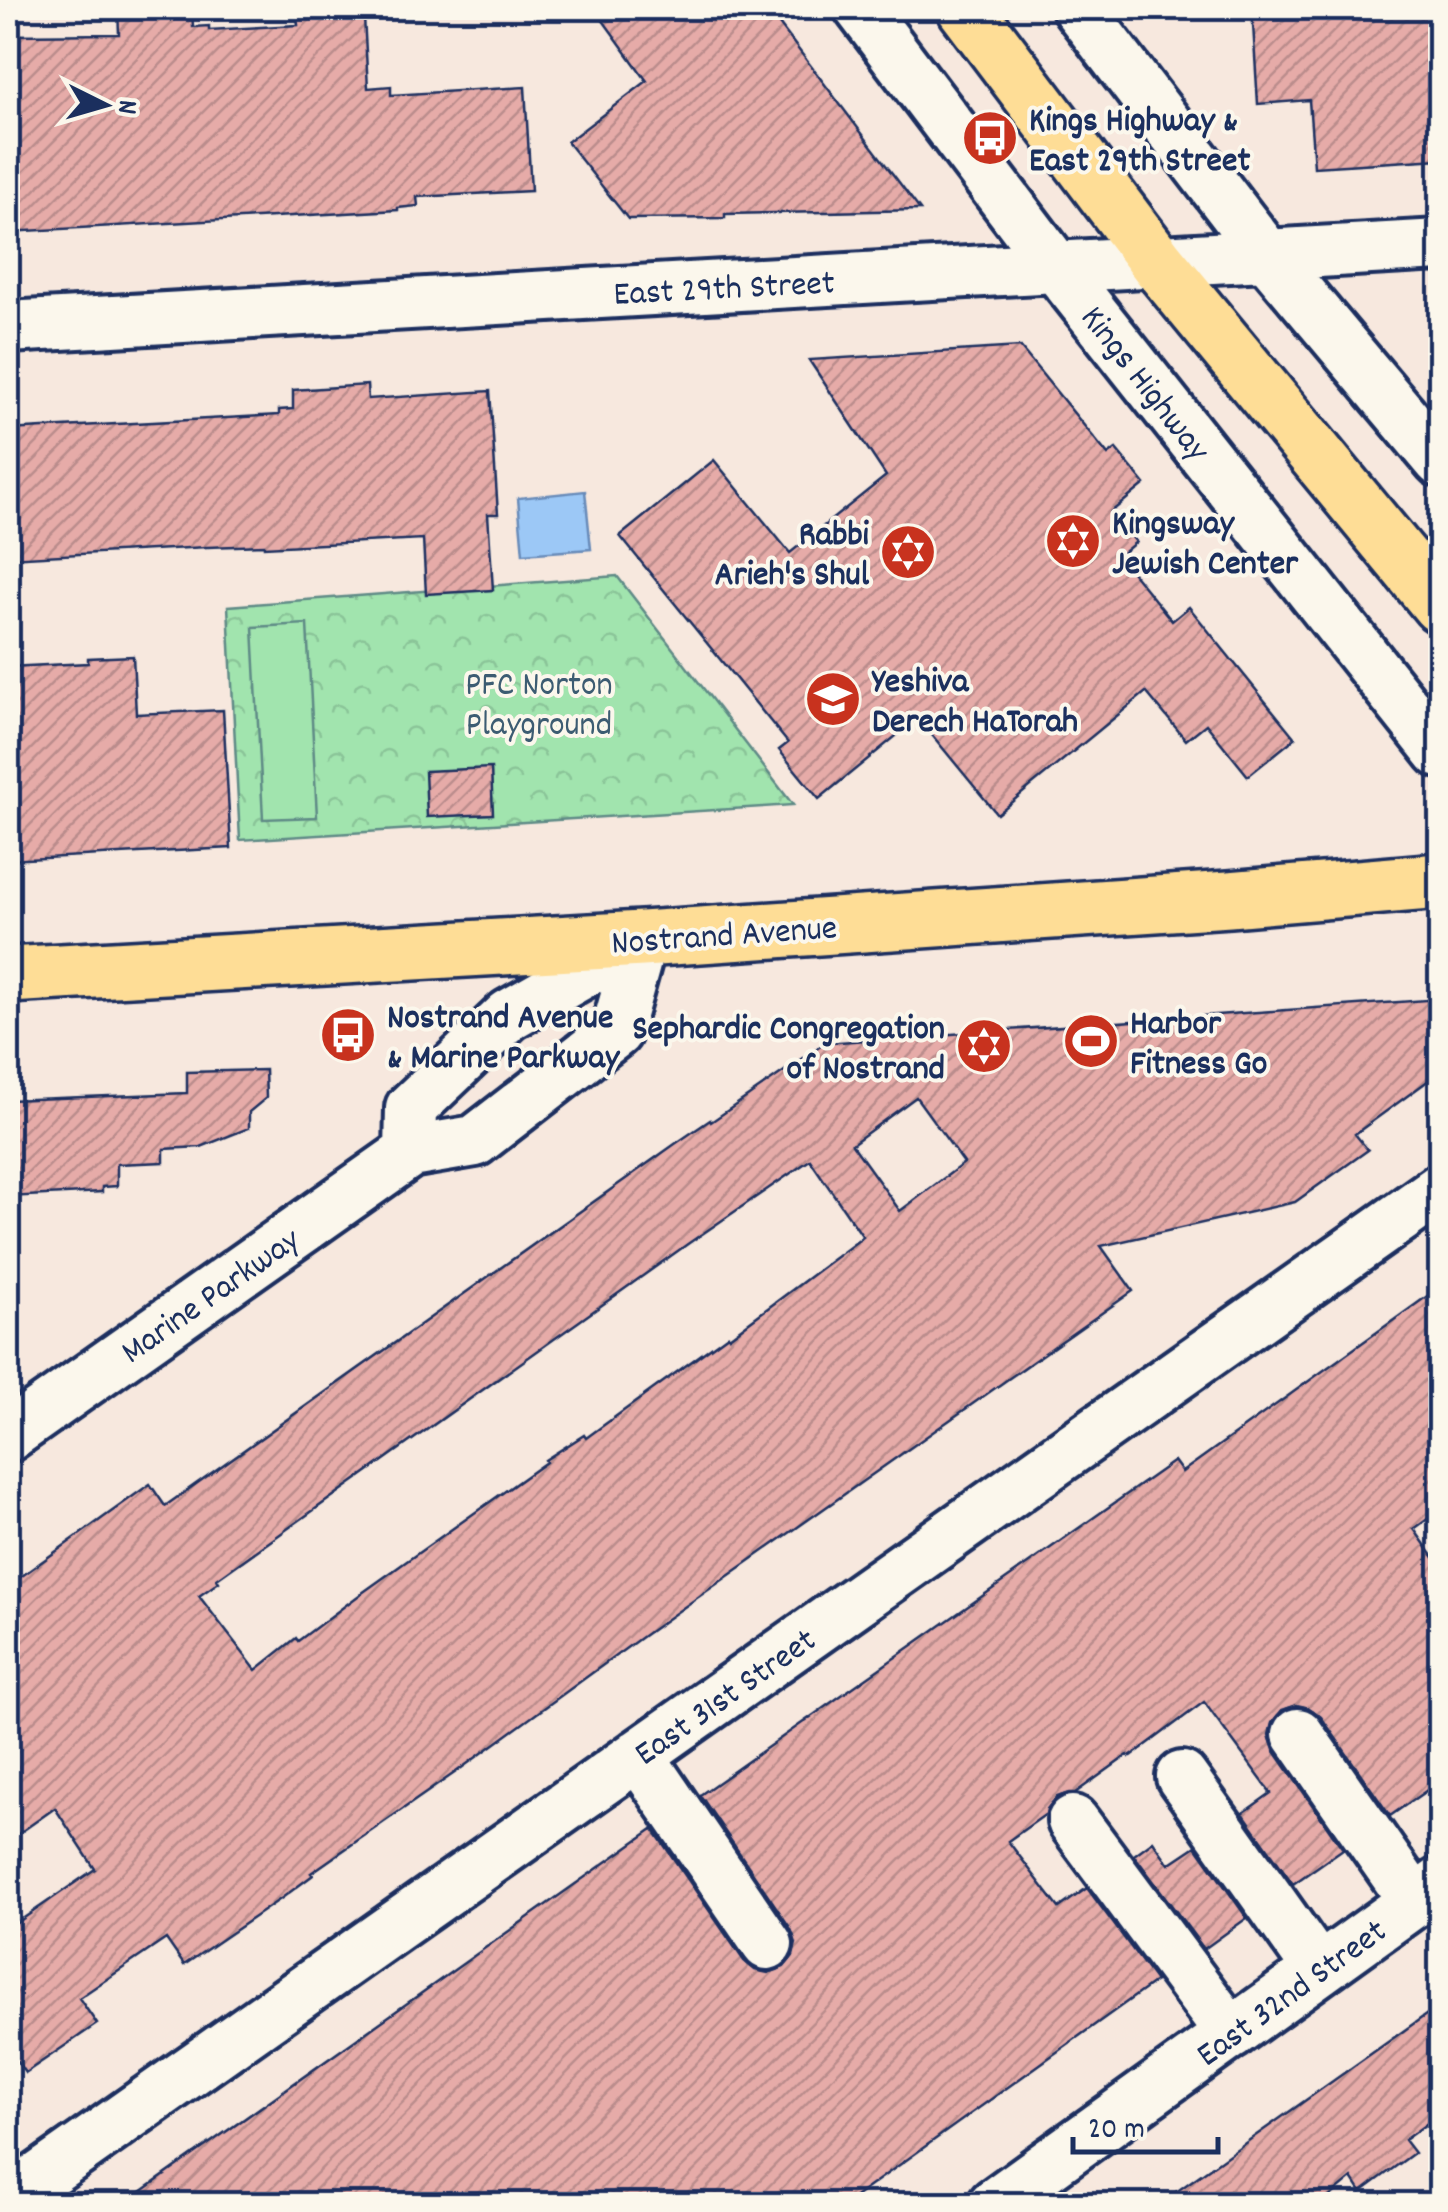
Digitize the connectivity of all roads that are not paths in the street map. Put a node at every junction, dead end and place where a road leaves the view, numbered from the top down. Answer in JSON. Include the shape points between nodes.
{"nodes":[{"id":1,"x":860,"y":8,"type":"edge"},
{"id":2,"x":965,"y":8,"type":"edge"},
{"id":3,"x":1078,"y":8,"type":"edge"},
{"id":4,"x":1440,"y":245,"type":"edge"},
{"id":5,"x":1268,"y":255,"type":"junction"},
{"id":6,"x":1157,"y":262,"type":"junction"},
{"id":7,"x":1056,"y":267,"type":"junction"},
{"id":8,"x":8,"y":328,"type":"edge"},
{"id":9,"x":1440,"y":460,"type":"edge"},
{"id":10,"x":1440,"y":605,"type":"edge"},
{"id":11,"x":1440,"y":752,"type":"edge"},
{"id":12,"x":1440,"y":880,"type":"edge"},
{"id":13,"x":642,"y":939,"type":"junction"},
{"id":14,"x":8,"y":975,"type":"edge"},
{"id":15,"x":410,"y":1152,"type":"junction"},
{"id":16,"x":1440,"y":1189,"type":"edge"},
{"id":17,"x":8,"y":1436,"type":"edge"},
{"id":18,"x":1298,"y":1734,"type":"dead end"},
{"id":19,"x":638,"y":1755,"type":"junction"},
{"id":20,"x":1182,"y":1777,"type":"dead end"},
{"id":21,"x":1074,"y":1821,"type":"dead end"},
{"id":22,"x":1428,"y":1892,"type":"edge"},
{"id":23,"x":767,"y":1944,"type":"dead end"},
{"id":24,"x":1320,"y":1970,"type":"junction"},
{"id":25,"x":1231,"y":2034,"type":"junction"},
{"id":26,"x":8,"y":2200,"type":"edge"},
{"id":27,"x":994,"y":2204,"type":"edge"}],
"edges":[{"from":1,"to":7,"type":"street","name":"Kings Highway"},
{"from":2,"to":6,"type":"main road"},
{"from":3,"to":5,"type":"street"},
{"from":4,"to":5,"type":"street","name":"East 29th Street"},
{"from":5,"to":6,"type":"street","name":"East 29th Street"},
{"from":5,"to":9,"type":"street"},
{"from":6,"to":7,"type":"street","name":"East 29th Street"},
{"from":6,"to":10,"type":"main road"},
{"from":7,"to":8,"type":"street","name":"East 29th Street"},
{"from":7,"to":11,"type":"street","name":"Kings Highway"},
{"from":12,"to":13,"type":"main road","name":"Nostrand Avenue"},
{"from":13,"to":14,"type":"main road","name":"Nostrand Avenue"},
{"from":13,"to":15,"type":"street","via":[[508,1014],[412,1108]]},
{"from":13,"to":15,"type":"street","name":"Marine Parkway","via":[[616,1032],[476,1142]]},
{"from":15,"to":17,"type":"street","name":"Marine Parkway"},
{"from":16,"to":19,"type":"street","name":"East 31st Street"},
{"from":18,"to":22,"type":"street"},
{"from":19,"to":23,"type":"street"},
{"from":19,"to":26,"type":"street","name":"East 31st Street"},
{"from":20,"to":24,"type":"street"},
{"from":21,"to":25,"type":"street"},
{"from":22,"to":24,"type":"street","name":"East 32nd Street"},
{"from":24,"to":25,"type":"street","name":"East 32nd Street"},
{"from":25,"to":27,"type":"street","name":"East 32nd Street"}]}
